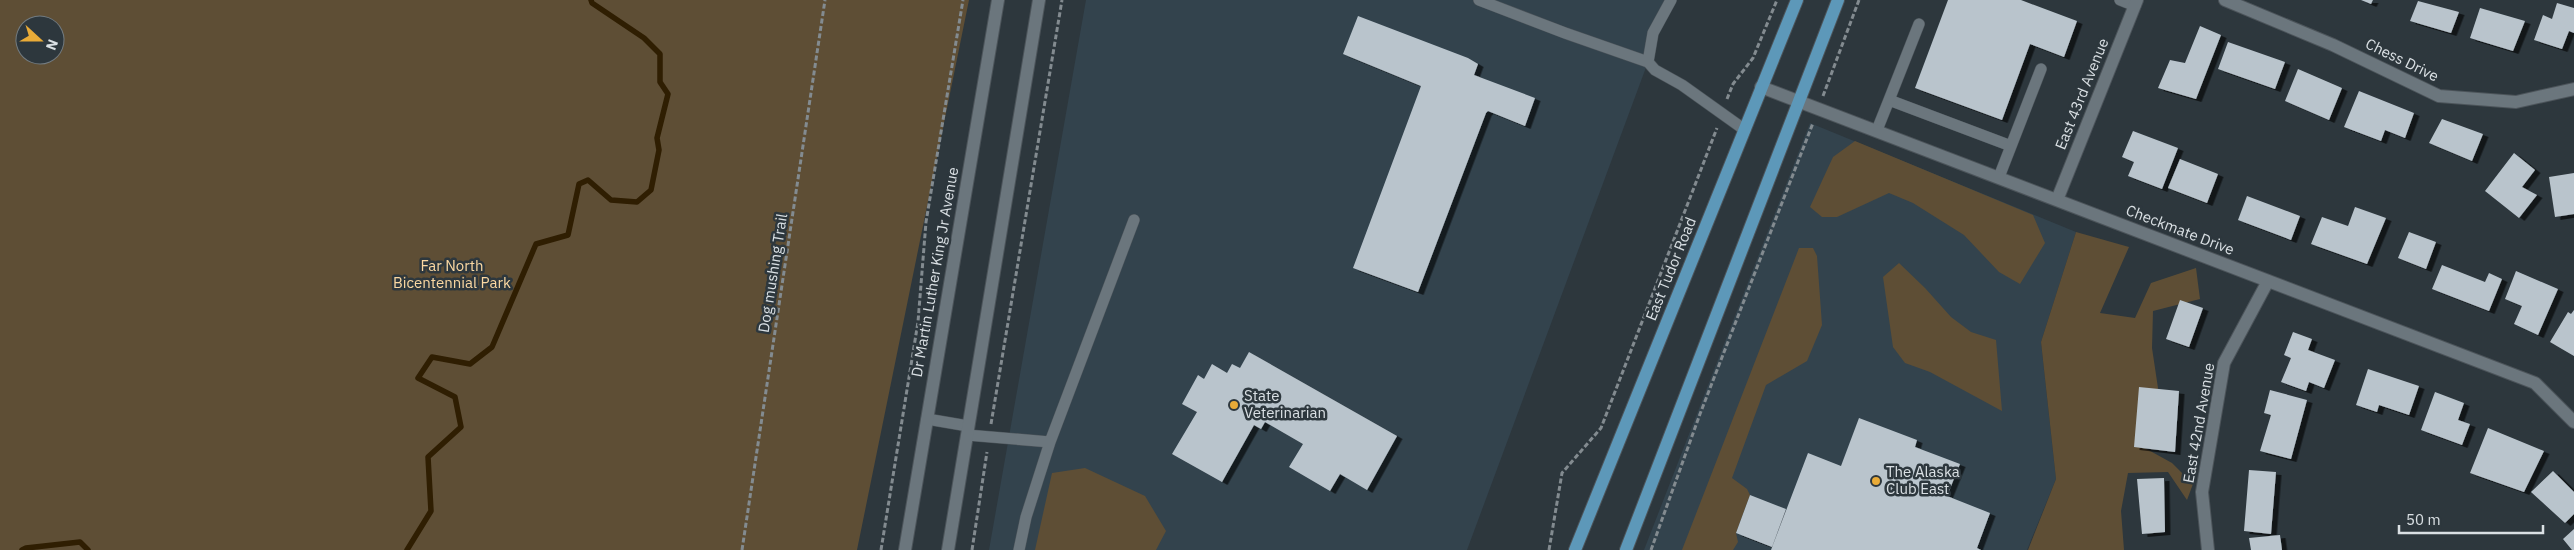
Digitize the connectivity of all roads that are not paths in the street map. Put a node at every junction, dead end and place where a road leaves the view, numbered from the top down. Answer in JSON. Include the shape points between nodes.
{"nodes":[{"id":1,"x":998,"y":0,"type":"edge"},
{"id":2,"x":1039,"y":0,"type":"edge"},
{"id":3,"x":1479,"y":0,"type":"edge"},
{"id":4,"x":1671,"y":0,"type":"edge"},
{"id":5,"x":1796,"y":0,"type":"edge"},
{"id":6,"x":1838,"y":0,"type":"edge"},
{"id":7,"x":2120,"y":0,"type":"edge"},
{"id":8,"x":2225,"y":0,"type":"edge"},
{"id":9,"x":2136,"y":3,"type":"edge"},
{"id":10,"x":1919,"y":24,"type":"dead end"},
{"id":11,"x":1648,"y":62,"type":"junction"},
{"id":12,"x":2041,"y":69,"type":"dead end"},
{"id":13,"x":1761,"y":87,"type":"junction"},
{"id":14,"x":2574,"y":89,"type":"edge"},
{"id":15,"x":1889,"y":100,"type":"junction"},
{"id":16,"x":1799,"y":101,"type":"junction"},
{"id":17,"x":1745,"y":130,"type":"junction"},
{"id":18,"x":1877,"y":130,"type":"junction"},
{"id":19,"x":2011,"y":146,"type":"junction"},
{"id":20,"x":1999,"y":176,"type":"junction"},
{"id":21,"x":2057,"y":200,"type":"junction"},
{"id":22,"x":1134,"y":220,"type":"dead end"},
{"id":23,"x":2268,"y":281,"type":"junction"},
{"id":24,"x":927,"y":419,"type":"junction"},
{"id":25,"x":2574,"y":422,"type":"edge"},
{"id":26,"x":968,"y":430,"type":"junction"},
{"id":27,"x":1050,"y":442,"type":"junction"},
{"id":28,"x":906,"y":550,"type":"edge"},
{"id":29,"x":948,"y":550,"type":"edge"},
{"id":30,"x":1019,"y":550,"type":"edge"},
{"id":31,"x":1575,"y":550,"type":"edge"},
{"id":32,"x":1626,"y":550,"type":"edge"},
{"id":33,"x":2208,"y":550,"type":"edge"}],
"edges":[{"from":1,"to":24,"type":"street","name":"Dr Martin Luther King Jr Avenue"},
{"from":2,"to":26,"type":"street"},
{"from":3,"to":11,"type":"lane"},
{"from":4,"to":11,"type":"lane","via":[[1653,33]]},
{"from":5,"to":13,"type":"main road","name":"East Tudor Road"},
{"from":6,"to":16,"type":"main road"},
{"from":7,"to":9,"type":"lane"},
{"from":8,"to":14,"type":"street","name":"Chess Drive","via":[[2333,45],[2439,96],[2516,102]]},
{"from":9,"to":21,"type":"street","name":"East 43rd Avenue"},
{"from":10,"to":15,"type":"lane"},
{"from":11,"to":17,"type":"lane","via":[[1655,70]]},
{"from":12,"to":19,"type":"lane"},
{"from":13,"to":16,"type":"street","name":"Checkmate Drive"},
{"from":13,"to":17,"type":"main road","name":"East Tudor Road"},
{"from":15,"to":18,"type":"lane"},
{"from":15,"to":19,"type":"lane"},
{"from":16,"to":18,"type":"street","name":"Checkmate Drive"},
{"from":16,"to":32,"type":"main road"},
{"from":17,"to":31,"type":"main road","name":"East Tudor Road"},
{"from":18,"to":20,"type":"street","name":"Checkmate Drive"},
{"from":19,"to":20,"type":"lane"},
{"from":20,"to":21,"type":"street","name":"Checkmate Drive"},
{"from":21,"to":23,"type":"street","name":"Checkmate Drive"},
{"from":22,"to":27,"type":"lane"},
{"from":23,"to":25,"type":"street","name":"Checkmate Drive","via":[[2535,383]]},
{"from":23,"to":33,"type":"street","name":"East 42nd Avenue","via":[[2224,363],[2202,492]]},
{"from":24,"to":26,"type":"lane"},
{"from":24,"to":28,"type":"street","name":"Dr Martin Luther King Jr Avenue"},
{"from":26,"to":27,"type":"lane","via":[[989,437]]},
{"from":26,"to":29,"type":"street"},
{"from":27,"to":30,"type":"lane"}]}
